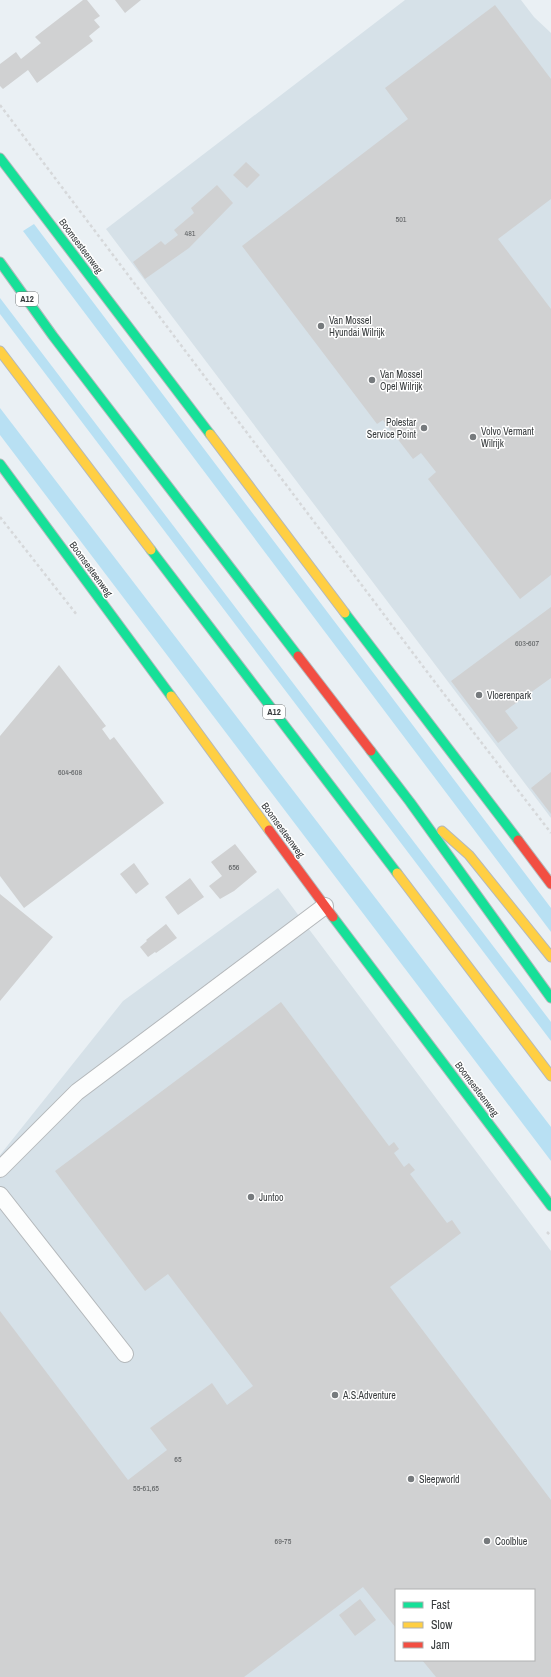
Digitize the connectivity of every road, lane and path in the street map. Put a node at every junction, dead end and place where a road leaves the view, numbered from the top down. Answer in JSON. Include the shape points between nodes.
{"nodes":[{"id":1,"x":0,"y":105,"type":"edge"},
{"id":2,"x":0,"y":158,"type":"edge"},
{"id":3,"x":0,"y":262,"type":"edge"},
{"id":4,"x":0,"y":351,"type":"edge"},
{"id":5,"x":0,"y":464,"type":"edge"},
{"id":6,"x":410,"y":802,"type":"junction"},
{"id":7,"x":551,"y":833,"type":"edge"},
{"id":8,"x":551,"y":884,"type":"edge"},
{"id":9,"x":325,"y":906,"type":"junction"},
{"id":10,"x":551,"y":957,"type":"edge"},
{"id":11,"x":551,"y":998,"type":"edge"},
{"id":12,"x":550,"y":1076,"type":"edge"},
{"id":13,"x":0,"y":1169,"type":"edge"},
{"id":14,"x":0,"y":1195,"type":"edge"},
{"id":15,"x":551,"y":1206,"type":"edge"},
{"id":16,"x":124,"y":1354,"type":"dead end"}],
"edges":[{"from":1,"to":7,"type":"path"},
{"from":2,"to":8,"type":"main road","name":"Boomsesteenweg"},
{"from":3,"to":6,"type":"main road","number":"A12","via":[[53,336]]},
{"from":4,"to":12,"type":"main road","number":"A12"},
{"from":5,"to":9,"type":"main road","name":"Boomsesteenweg"},
{"from":6,"to":10,"type":"main road","via":[[469,855]]},
{"from":6,"to":11,"type":"main road","number":"A12"},
{"from":9,"to":13,"type":"lane","via":[[77,1092]]},
{"from":9,"to":15,"type":"main road","name":"Boomsesteenweg"},
{"from":14,"to":16,"type":"lane"}]}
